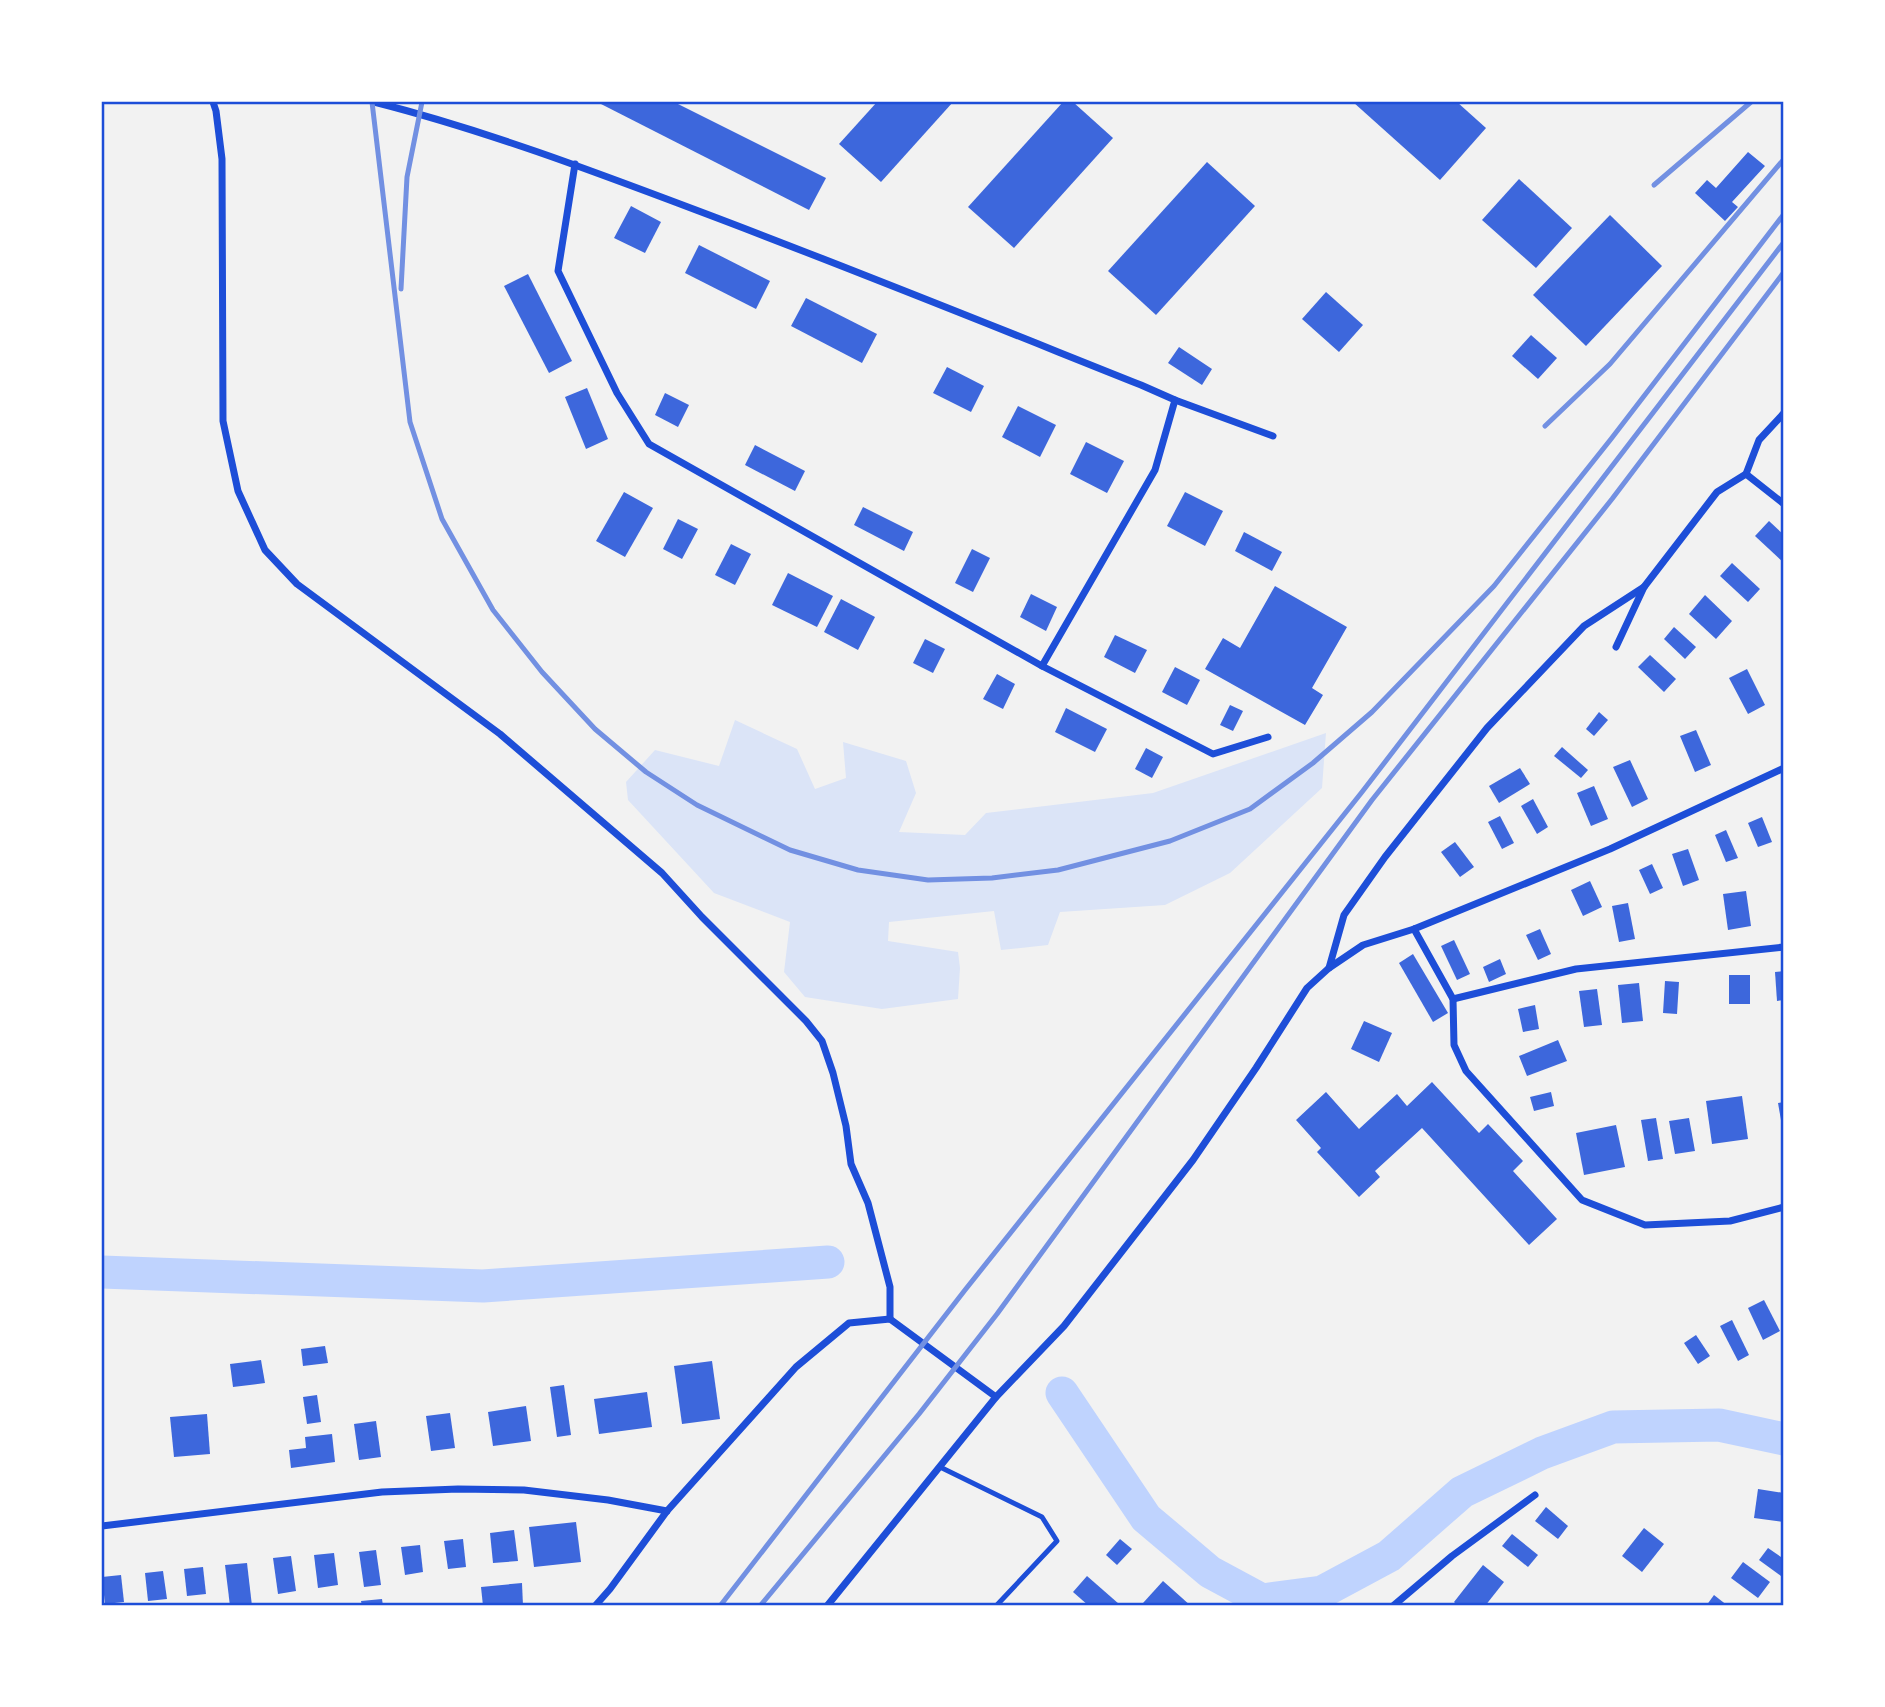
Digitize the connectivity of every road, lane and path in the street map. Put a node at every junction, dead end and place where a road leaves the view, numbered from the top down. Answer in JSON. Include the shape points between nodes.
{"nodes":[{"id":1,"x":213,"y":102,"type":"edge"},
{"id":2,"x":374,"y":102,"type":"edge"},
{"id":3,"x":575,"y":164,"type":"junction"},
{"id":4,"x":1175,"y":400,"type":"junction"},
{"id":5,"x":1783,"y":413,"type":"edge"},
{"id":6,"x":1273,"y":436,"type":"dead end"},
{"id":7,"x":1746,"y":474,"type":"junction"},
{"id":8,"x":1783,"y":504,"type":"edge"},
{"id":9,"x":1644,"y":587,"type":"junction"},
{"id":10,"x":1616,"y":647,"type":"dead end"},
{"id":11,"x":1042,"y":666,"type":"junction"},
{"id":12,"x":1268,"y":737,"type":"dead end"},
{"id":13,"x":1783,"y":768,"type":"edge"},
{"id":14,"x":1414,"y":929,"type":"junction"},
{"id":15,"x":1783,"y":947,"type":"edge"},
{"id":16,"x":1329,"y":968,"type":"junction"},
{"id":17,"x":1453,"y":999,"type":"junction"},
{"id":18,"x":1783,"y":1208,"type":"edge"},
{"id":19,"x":890,"y":1319,"type":"junction"},
{"id":20,"x":996,"y":1397,"type":"junction"},
{"id":21,"x":940,"y":1467,"type":"junction"},
{"id":22,"x":1535,"y":1494,"type":"dead end"},
{"id":23,"x":667,"y":1511,"type":"junction"},
{"id":24,"x":102,"y":1526,"type":"edge"},
{"id":25,"x":595,"y":1605,"type":"edge"},
{"id":26,"x":827,"y":1605,"type":"edge"},
{"id":27,"x":996,"y":1605,"type":"edge"},
{"id":28,"x":1393,"y":1605,"type":"edge"}],
"edges":[{"from":1,"to":19,"type":"street","via":[[222,159],[222,421],[238,491],[265,550],[297,584],[500,734],[662,873],[806,1021],[821,1041],[834,1073],[850,1164],[868,1203],[890,1287]]},
{"from":2,"to":3,"type":"street"},
{"from":3,"to":4,"type":"street"},
{"from":3,"to":11,"type":"street","via":[[558,271],[617,393],[649,444]]},
{"from":4,"to":6,"type":"street"},
{"from":4,"to":11,"type":"street","via":[[1155,470]]},
{"from":5,"to":7,"type":"street","via":[[1759,440]]},
{"from":7,"to":8,"type":"street"},
{"from":7,"to":9,"type":"street","via":[[1717,492]]},
{"from":9,"to":10,"type":"street"},
{"from":9,"to":16,"type":"street","via":[[1584,626],[1488,728],[1385,856],[1344,915]]},
{"from":11,"to":12,"type":"street","via":[[1213,754]]},
{"from":13,"to":14,"type":"street","via":[[1610,849]]},
{"from":14,"to":16,"type":"street","via":[[1363,945]]},
{"from":14,"to":17,"type":"street"},
{"from":15,"to":17,"type":"street","via":[[1576,969]]},
{"from":16,"to":20,"type":"street","via":[[1307,988],[1169,1191],[1064,1326]]},
{"from":17,"to":18,"type":"street","via":[[1454,1045],[1466,1071],[1582,1200],[1645,1225],[1730,1222]]},
{"from":19,"to":20,"type":"street"},
{"from":19,"to":23,"type":"street","via":[[849,1323],[796,1367]]},
{"from":20,"to":21,"type":"street"},
{"from":21,"to":26,"type":"street"},
{"from":21,"to":27,"type":"lane","via":[[1042,1517],[1057,1541]]},
{"from":22,"to":28,"type":"street"},
{"from":23,"to":24,"type":"street","via":[[524,1490],[458,1489],[382,1492]]},
{"from":23,"to":25,"type":"street"}]}
